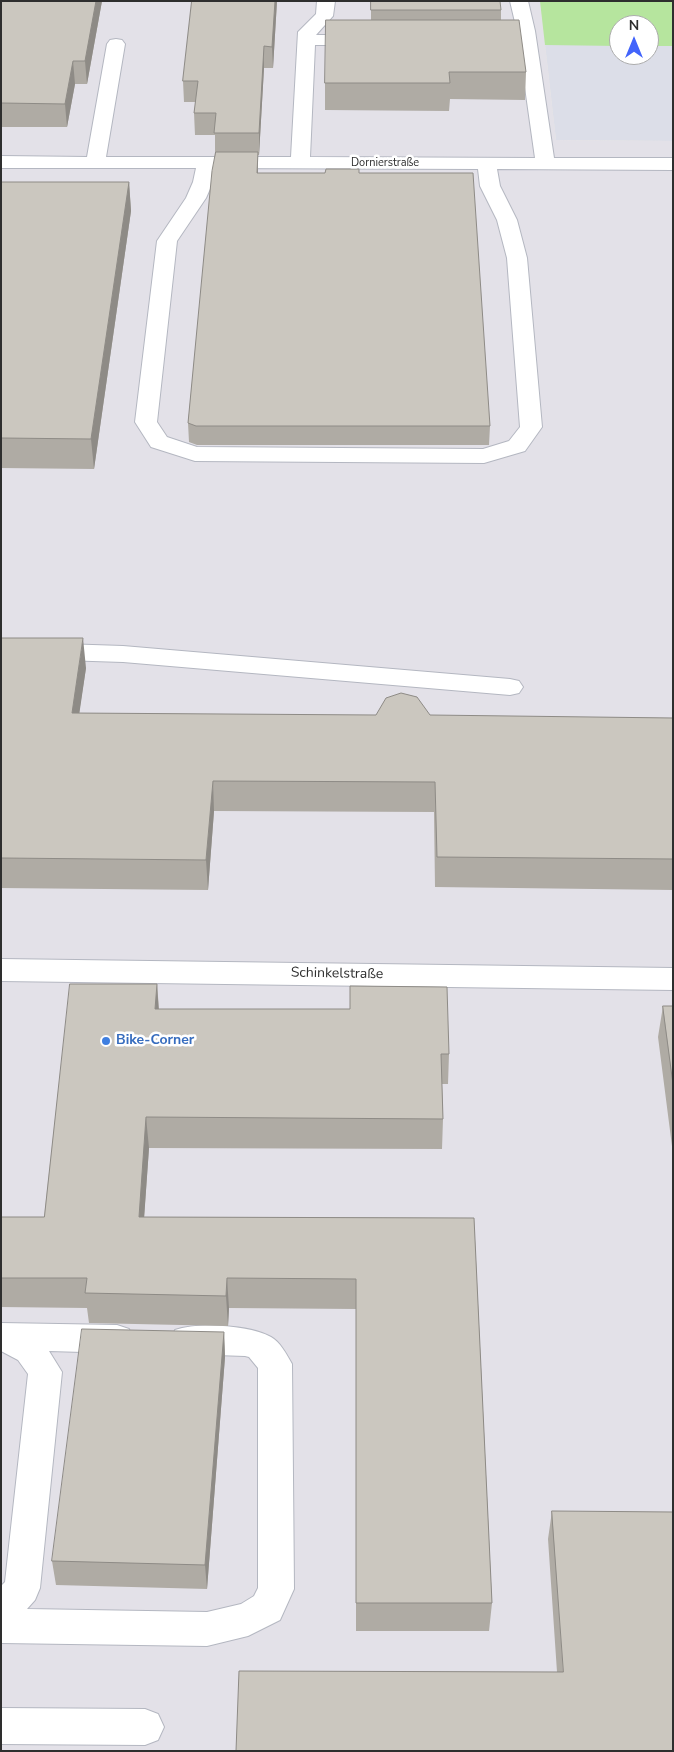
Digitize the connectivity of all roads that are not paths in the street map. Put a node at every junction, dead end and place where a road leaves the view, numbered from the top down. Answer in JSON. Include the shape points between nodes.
{"nodes":[{"id":1,"x":326,"y":1,"type":"edge"},
{"id":2,"x":520,"y":1,"type":"edge"},
{"id":3,"x":504,"y":22,"type":"edge"},
{"id":4,"x":316,"y":23,"type":"junction"},
{"id":5,"x":336,"y":23,"type":"edge"},
{"id":6,"x":526,"y":31,"type":"junction"},
{"id":7,"x":306,"y":40,"type":"junction"},
{"id":8,"x":383,"y":40,"type":"edge"},
{"id":9,"x":470,"y":40,"type":"edge"},
{"id":10,"x":116,"y":44,"type":"dead end"},
{"id":11,"x":1,"y":162,"type":"edge"},
{"id":12,"x":96,"y":162,"type":"junction"},
{"id":13,"x":206,"y":162,"type":"junction"},
{"id":14,"x":300,"y":163,"type":"junction"},
{"id":15,"x":487,"y":164,"type":"junction"},
{"id":16,"x":545,"y":164,"type":"junction"},
{"id":17,"x":673,"y":164,"type":"edge"},
{"id":18,"x":1,"y":650,"type":"edge"},
{"id":19,"x":510,"y":687,"type":"dead end"},
{"id":20,"x":1,"y":970,"type":"edge"},
{"id":21,"x":673,"y":978,"type":"edge"},
{"id":22,"x":2,"y":1336,"type":"edge"},
{"id":23,"x":1,"y":1612,"type":"edge"},
{"id":24,"x":1,"y":1626,"type":"edge"},
{"id":25,"x":1,"y":1726,"type":"edge"},
{"id":26,"x":145,"y":1727,"type":"dead end"}],
"edges":[{"from":1,"to":4,"type":"street","via":[[324,16]]},
{"from":2,"to":6,"type":"street"},
{"from":3,"to":6,"type":"street"},
{"from":4,"to":5,"type":"street"},
{"from":4,"to":7,"type":"street","via":[[307,32]]},
{"from":6,"to":9,"type":"street"},
{"from":6,"to":16,"type":"street"},
{"from":7,"to":8,"type":"street"},
{"from":7,"to":14,"type":"street"},
{"from":10,"to":12,"type":"street"},
{"from":11,"to":12,"type":"street","name":"Dornierstraße"},
{"from":12,"to":13,"type":"street","name":"Dornierstraße"},
{"from":13,"to":14,"type":"street","name":"Dornierstraße"},
{"from":13,"to":15,"type":"street","via":[[203,183],[167,241],[146,422],[159,442],[194,454],[484,456],[517,446],[531,427],[517,258],[507,220],[490,186]]},
{"from":14,"to":15,"type":"street","name":"Dornierstraße"},
{"from":15,"to":16,"type":"street","name":"Dornierstraße"},
{"from":16,"to":17,"type":"street","name":"Dornierstraße"},
{"from":18,"to":19,"type":"street","via":[[124,654]]},
{"from":20,"to":21,"type":"street","name":"Schinkelstraße"},
{"from":22,"to":23,"type":"street","via":[[30,1350],[45,1372],[22,1588]]},
{"from":22,"to":24,"type":"street","via":[[245,1342],[260,1346],[275,1364],[276,1589],[267,1608],[248,1619],[207,1629]]},
{"from":25,"to":26,"type":"street"}]}
